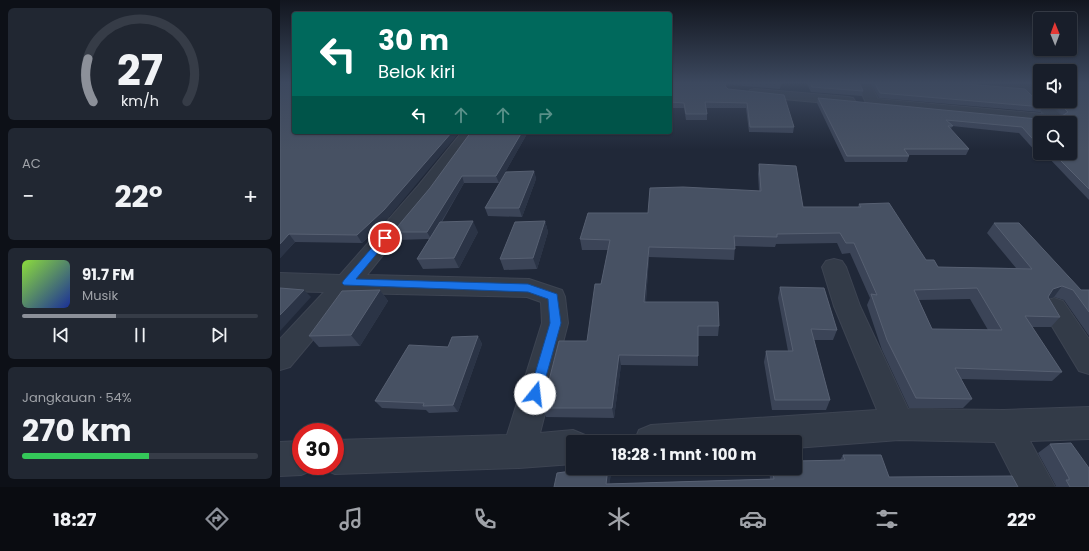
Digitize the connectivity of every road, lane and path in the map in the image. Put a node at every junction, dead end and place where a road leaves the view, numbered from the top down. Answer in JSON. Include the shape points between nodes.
{"nodes":[{"id":1,"x":892,"y":105,"type":"edge"},
{"id":2,"x":1043,"y":105,"type":"edge"},
{"id":3,"x":468,"y":134,"type":"edge"},
{"id":4,"x":834,"y":267,"type":"dead end"},
{"id":5,"x":280,"y":282,"type":"edge"},
{"id":6,"x":347,"y":283,"type":"junction"},
{"id":7,"x":1054,"y":308,"type":"edge"},
{"id":8,"x":280,"y":358,"type":"edge"},
{"id":9,"x":1089,"y":362,"type":"edge"},
{"id":10,"x":1089,"y":423,"type":"edge"},
{"id":11,"x":899,"y":424,"type":"junction"},
{"id":12,"x":1004,"y":426,"type":"junction"},
{"id":13,"x":747,"y":435,"type":"edge"},
{"id":14,"x":566,"y":448,"type":"edge"},
{"id":15,"x":519,"y":451,"type":"junction"},
{"id":16,"x":344,"y":457,"type":"edge"},
{"id":17,"x":292,"y":458,"type":"edge"},
{"id":18,"x":280,"y":459,"type":"edge"},
{"id":19,"x":1037,"y":487,"type":"edge"}],
"edges":[{"from":1,"to":2,"type":"street","via":[[1024,117],[1056,117]]},
{"from":3,"to":6,"type":"street"},
{"from":4,"to":11,"type":"street"},
{"from":5,"to":6,"type":"street"},
{"from":6,"to":8,"type":"street"},
{"from":6,"to":15,"type":"street","via":[[528,288],[553,297],[555,323]]},
{"from":7,"to":9,"type":"street"},
{"from":10,"to":12,"type":"street"},
{"from":11,"to":12,"type":"street"},
{"from":11,"to":13,"type":"street"},
{"from":12,"to":19,"type":"street"},
{"from":14,"to":15,"type":"street"},
{"from":15,"to":16,"type":"street"},
{"from":17,"to":18,"type":"street"}]}
